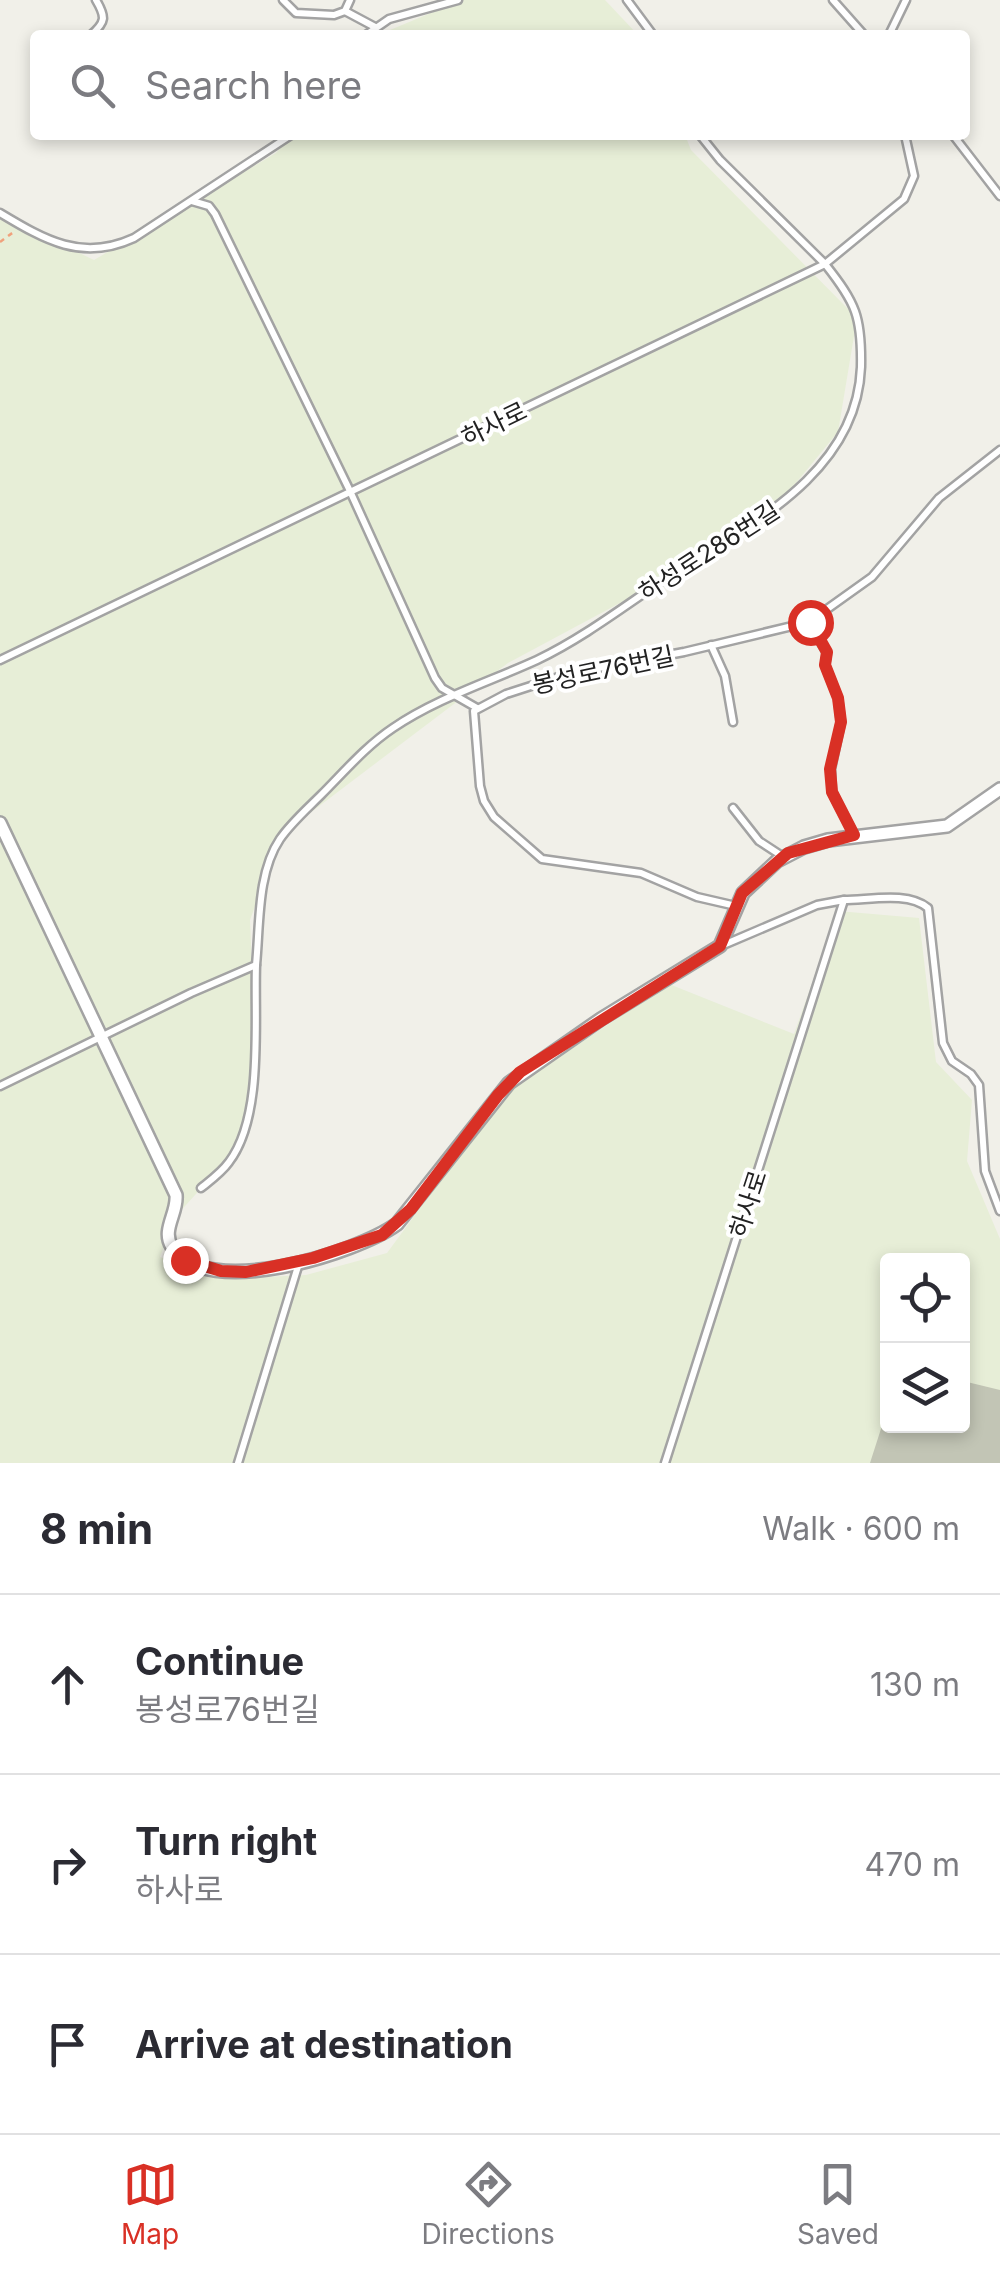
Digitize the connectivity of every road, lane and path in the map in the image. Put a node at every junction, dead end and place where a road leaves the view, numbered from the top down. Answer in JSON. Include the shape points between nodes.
{"nodes":[{"id":1,"x":96,"y":0,"type":"edge"},
{"id":2,"x":283,"y":0,"type":"edge"},
{"id":3,"x":350,"y":0,"type":"edge"},
{"id":4,"x":458,"y":0,"type":"edge"},
{"id":5,"x":627,"y":0,"type":"edge"},
{"id":6,"x":833,"y":0,"type":"edge"},
{"id":7,"x":906,"y":0,"type":"edge"},
{"id":8,"x":345,"y":11,"type":"junction"},
{"id":9,"x":375,"y":27,"type":"junction"},
{"id":10,"x":96,"y":30,"type":"edge"},
{"id":11,"x":372,"y":30,"type":"edge"},
{"id":12,"x":649,"y":30,"type":"edge"},
{"id":13,"x":860,"y":30,"type":"edge"},
{"id":14,"x":891,"y":30,"type":"edge"},
{"id":15,"x":284,"y":140,"type":"edge"},
{"id":16,"x":704,"y":140,"type":"edge"},
{"id":17,"x":907,"y":140,"type":"edge"},
{"id":18,"x":957,"y":140,"type":"edge"},
{"id":19,"x":1000,"y":196,"type":"edge"},
{"id":20,"x":192,"y":201,"type":"junction"},
{"id":21,"x":0,"y":213,"type":"edge"},
{"id":22,"x":19,"y":224,"type":"junction"},
{"id":23,"x":0,"y":242,"type":"edge"},
{"id":24,"x":825,"y":264,"type":"junction"},
{"id":25,"x":1000,"y":450,"type":"edge"},
{"id":26,"x":350,"y":491,"type":"junction"},
{"id":27,"x":810,"y":622,"type":"junction"},
{"id":28,"x":711,"y":644,"type":"junction"},
{"id":29,"x":0,"y":660,"type":"edge"},
{"id":30,"x":453,"y":696,"type":"junction"},
{"id":31,"x":477,"y":708,"type":"junction"},
{"id":32,"x":733,"y":722,"type":"dead end"},
{"id":33,"x":1000,"y":789,"type":"edge"},
{"id":34,"x":732,"y":808,"type":"dead end"},
{"id":35,"x":0,"y":823,"type":"edge"},
{"id":36,"x":854,"y":835,"type":"junction"},
{"id":37,"x":783,"y":857,"type":"junction"},
{"id":38,"x":844,"y":900,"type":"junction"},
{"id":39,"x":736,"y":906,"type":"junction"},
{"id":40,"x":720,"y":946,"type":"junction"},
{"id":41,"x":256,"y":965,"type":"junction"},
{"id":42,"x":102,"y":1039,"type":"junction"},
{"id":43,"x":0,"y":1086,"type":"edge"},
{"id":44,"x":201,"y":1188,"type":"dead end"},
{"id":45,"x":1000,"y":1211,"type":"edge"},
{"id":46,"x":300,"y":1262,"type":"junction"},
{"id":47,"x":238,"y":1463,"type":"edge"},
{"id":48,"x":664,"y":1463,"type":"edge"}],
"edges":[{"from":1,"to":10,"type":"lane","via":[[105,17]]},
{"from":2,"to":8,"type":"lane","via":[[304,15]]},
{"from":3,"to":8,"type":"lane"},
{"from":4,"to":9,"type":"lane"},
{"from":5,"to":12,"type":"lane"},
{"from":6,"to":13,"type":"lane"},
{"from":7,"to":14,"type":"lane"},
{"from":8,"to":9,"type":"lane"},
{"from":9,"to":11,"type":"lane"},
{"from":15,"to":20,"type":"lane"},
{"from":16,"to":24,"type":"lane"},
{"from":17,"to":24,"type":"lane","via":[[913,160],[910,189],[895,209]]},
{"from":18,"to":19,"type":"lane"},
{"from":20,"to":22,"type":"lane","via":[[102,250],[72,248]]},
{"from":20,"to":26,"type":"lane","via":[[214,214]]},
{"from":21,"to":22,"type":"lane"},
{"from":22,"to":23,"type":"path"},
{"from":24,"to":26,"type":"lane","name":"하사로"},
{"from":24,"to":30,"type":"lane","name":"하성로286번길","via":[[854,302],[862,346],[856,408],[827,458],[770,514],[591,630]]},
{"from":25,"to":27,"type":"lane","name":"봉성로76번길","via":[[939,498],[872,577]]},
{"from":26,"to":29,"type":"lane","name":"하사로"},
{"from":26,"to":30,"type":"lane","via":[[435,678]]},
{"from":27,"to":28,"type":"lane","name":"봉성로76번길"},
{"from":27,"to":36,"type":"lane","via":[[827,652],[838,698],[832,792]]},
{"from":28,"to":31,"type":"lane","name":"봉성로76번길","via":[[538,681]]},
{"from":28,"to":32,"type":"lane"},
{"from":30,"to":31,"type":"lane"},
{"from":30,"to":41,"type":"lane","via":[[378,739],[281,837],[265,882]]},
{"from":31,"to":39,"type":"lane","via":[[484,801],[542,859],[641,873]]},
{"from":33,"to":36,"type":"street","via":[[948,826]]},
{"from":34,"to":37,"type":"lane","via":[[759,841]]},
{"from":35,"to":42,"type":"street"},
{"from":36,"to":37,"type":"street"},
{"from":37,"to":39,"type":"street"},
{"from":38,"to":40,"type":"lane"},
{"from":38,"to":45,"type":"lane","via":[[908,899],[928,908],[943,1044],[980,1086],[984,1171]]},
{"from":38,"to":48,"type":"lane","name":"하사로"},
{"from":39,"to":40,"type":"street"},
{"from":40,"to":46,"type":"street","via":[[520,1072],[397,1224]]},
{"from":41,"to":42,"type":"lane"},
{"from":41,"to":44,"type":"lane","via":[[248,1120],[230,1162]]},
{"from":42,"to":43,"type":"lane"},
{"from":42,"to":46,"type":"street","via":[[176,1195],[168,1231],[174,1250],[221,1271]]},
{"from":46,"to":47,"type":"lane"}]}
